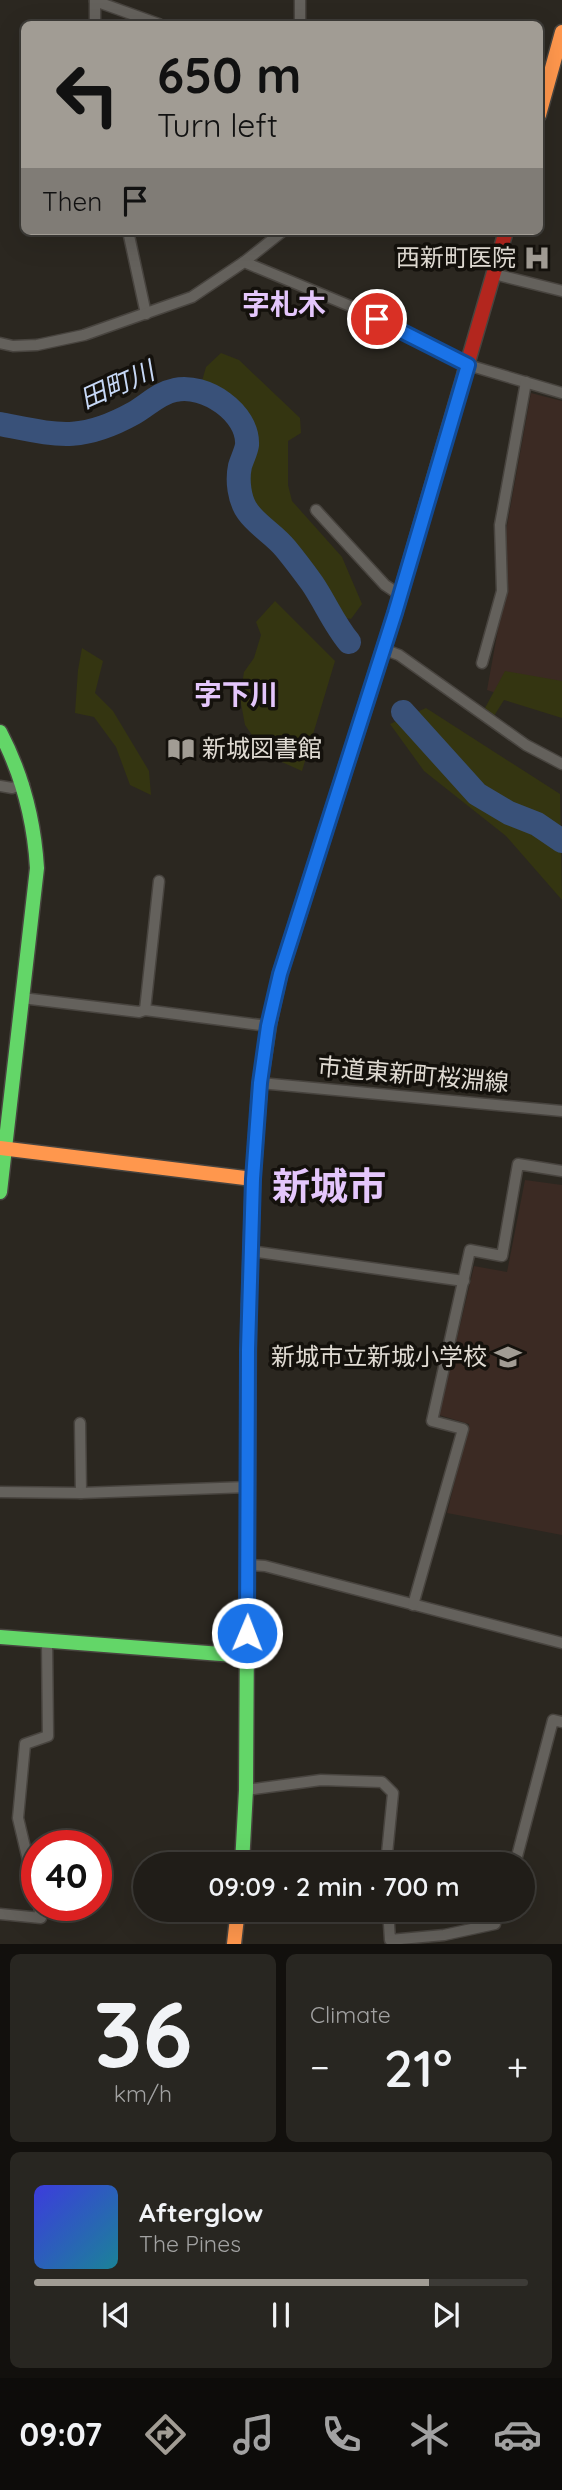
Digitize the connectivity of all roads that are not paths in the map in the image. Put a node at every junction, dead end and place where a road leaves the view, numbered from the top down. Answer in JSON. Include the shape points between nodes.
{"nodes":[{"id":1,"x":300,"y":0,"type":"edge"},
{"id":2,"x":95,"y":1,"type":"edge"},
{"id":3,"x":94,"y":21,"type":"edge"},
{"id":4,"x":151,"y":21,"type":"edge"},
{"id":5,"x":300,"y":21,"type":"edge"},
{"id":6,"x":562,"y":32,"type":"edge"},
{"id":7,"x":543,"y":91,"type":"edge"},
{"id":8,"x":129,"y":235,"type":"edge"},
{"id":9,"x":278,"y":235,"type":"edge"},
{"id":10,"x":505,"y":235,"type":"edge"},
{"id":11,"x":244,"y":262,"type":"junction"},
{"id":12,"x":494,"y":274,"type":"junction"},
{"id":13,"x":562,"y":290,"type":"edge"},
{"id":14,"x":146,"y":314,"type":"junction"},
{"id":15,"x":0,"y":343,"type":"edge"},
{"id":16,"x":468,"y":365,"type":"junction"},
{"id":17,"x":526,"y":382,"type":"junction"},
{"id":18,"x":562,"y":393,"type":"edge"},
{"id":19,"x":316,"y":510,"type":"dead end"},
{"id":20,"x":400,"y":595,"type":"junction"},
{"id":21,"x":383,"y":649,"type":"junction"},
{"id":22,"x":482,"y":663,"type":"dead end"},
{"id":23,"x":0,"y":732,"type":"edge"},
{"id":24,"x":562,"y":764,"type":"edge"},
{"id":25,"x":24,"y":784,"type":"junction"},
{"id":26,"x":0,"y":786,"type":"edge"},
{"id":27,"x":159,"y":881,"type":"dead end"},
{"id":28,"x":23,"y":998,"type":"junction"},
{"id":29,"x":145,"y":1010,"type":"junction"},
{"id":30,"x":268,"y":1026,"type":"junction"},
{"id":31,"x":260,"y":1083,"type":"junction"},
{"id":32,"x":562,"y":1111,"type":"edge"},
{"id":33,"x":2,"y":1149,"type":"edge"},
{"id":34,"x":562,"y":1171,"type":"edge"},
{"id":35,"x":253,"y":1179,"type":"junction"},
{"id":36,"x":0,"y":1192,"type":"edge"},
{"id":37,"x":250,"y":1251,"type":"junction"},
{"id":38,"x":464,"y":1282,"type":"junction"},
{"id":39,"x":80,"y":1423,"type":"dead end"},
{"id":40,"x":248,"y":1487,"type":"junction"},
{"id":41,"x":0,"y":1492,"type":"edge"},
{"id":42,"x":81,"y":1493,"type":"junction"},
{"id":43,"x":248,"y":1564,"type":"junction"},
{"id":44,"x":413,"y":1605,"type":"junction"},
{"id":45,"x":0,"y":1637,"type":"edge"},
{"id":46,"x":47,"y":1641,"type":"junction"},
{"id":47,"x":562,"y":1643,"type":"edge"},
{"id":48,"x":247,"y":1656,"type":"junction"},
{"id":49,"x":562,"y":1722,"type":"edge"},
{"id":50,"x":246,"y":1790,"type":"junction"},
{"id":51,"x":21,"y":1831,"type":"edge"},
{"id":52,"x":243,"y":1852,"type":"edge"},
{"id":53,"x":387,"y":1852,"type":"edge"},
{"id":54,"x":518,"y":1852,"type":"edge"},
{"id":55,"x":0,"y":1914,"type":"edge"},
{"id":56,"x":21,"y":1916,"type":"edge"},
{"id":57,"x":237,"y":1922,"type":"edge"},
{"id":58,"x":389,"y":1922,"type":"edge"},
{"id":59,"x":495,"y":1922,"type":"edge"},
{"id":60,"x":443,"y":1939,"type":"edge"},
{"id":61,"x":234,"y":1944,"type":"edge"}],
"edges":[{"from":1,"to":5,"type":"street"},
{"from":2,"to":3,"type":"street"},
{"from":2,"to":4,"type":"street"},
{"from":6,"to":7,"type":"street"},
{"from":8,"to":14,"type":"street"},
{"from":9,"to":11,"type":"street"},
{"from":10,"to":12,"type":"street"},
{"from":11,"to":14,"type":"street","via":[[192,297]]},
{"from":11,"to":16,"type":"street","via":[[355,308]]},
{"from":12,"to":13,"type":"street"},
{"from":12,"to":16,"type":"street"},
{"from":14,"to":15,"type":"street","via":[[37,345]]},
{"from":16,"to":17,"type":"street"},
{"from":16,"to":20,"type":"street"},
{"from":17,"to":18,"type":"street"},
{"from":17,"to":22,"type":"street","via":[[500,525],[502,591]]},
{"from":19,"to":20,"type":"street","via":[[384,585]]},
{"from":20,"to":21,"type":"street"},
{"from":21,"to":24,"type":"street","via":[[399,655],[526,746]]},
{"from":21,"to":30,"type":"street","via":[[280,974]]},
{"from":23,"to":25,"type":"street"},
{"from":25,"to":26,"type":"street"},
{"from":25,"to":28,"type":"street","via":[[34,823],[37,868]]},
{"from":27,"to":29,"type":"street"},
{"from":28,"to":29,"type":"street"},
{"from":28,"to":33,"type":"street"},
{"from":29,"to":30,"type":"street"},
{"from":30,"to":31,"type":"street"},
{"from":31,"to":32,"type":"street","name":"市道東新町桜淵線"},
{"from":31,"to":35,"type":"street"},
{"from":33,"to":35,"type":"street"},
{"from":33,"to":36,"type":"street"},
{"from":34,"to":38,"type":"street","via":[[517,1164],[502,1256],[470,1250]]},
{"from":35,"to":37,"type":"street"},
{"from":37,"to":38,"type":"street"},
{"from":37,"to":40,"type":"street"},
{"from":38,"to":44,"type":"street","via":[[432,1421],[463,1429]]},
{"from":39,"to":42,"type":"street"},
{"from":40,"to":42,"type":"street"},
{"from":40,"to":43,"type":"street"},
{"from":41,"to":42,"type":"street"},
{"from":43,"to":44,"type":"street"},
{"from":43,"to":48,"type":"street"},
{"from":44,"to":47,"type":"street"},
{"from":45,"to":46,"type":"street"},
{"from":46,"to":48,"type":"street"},
{"from":46,"to":51,"type":"street","via":[[48,1736],[25,1744],[18,1818]]},
{"from":48,"to":50,"type":"street"},
{"from":49,"to":54,"type":"street","via":[[552,1720]]},
{"from":50,"to":52,"type":"street"},
{"from":50,"to":53,"type":"street","via":[[321,1780],[382,1782],[393,1793]]},
{"from":55,"to":56,"type":"street"},
{"from":57,"to":61,"type":"street"},
{"from":58,"to":60,"type":"street","via":[[390,1940]]},
{"from":59,"to":60,"type":"street"}]}
